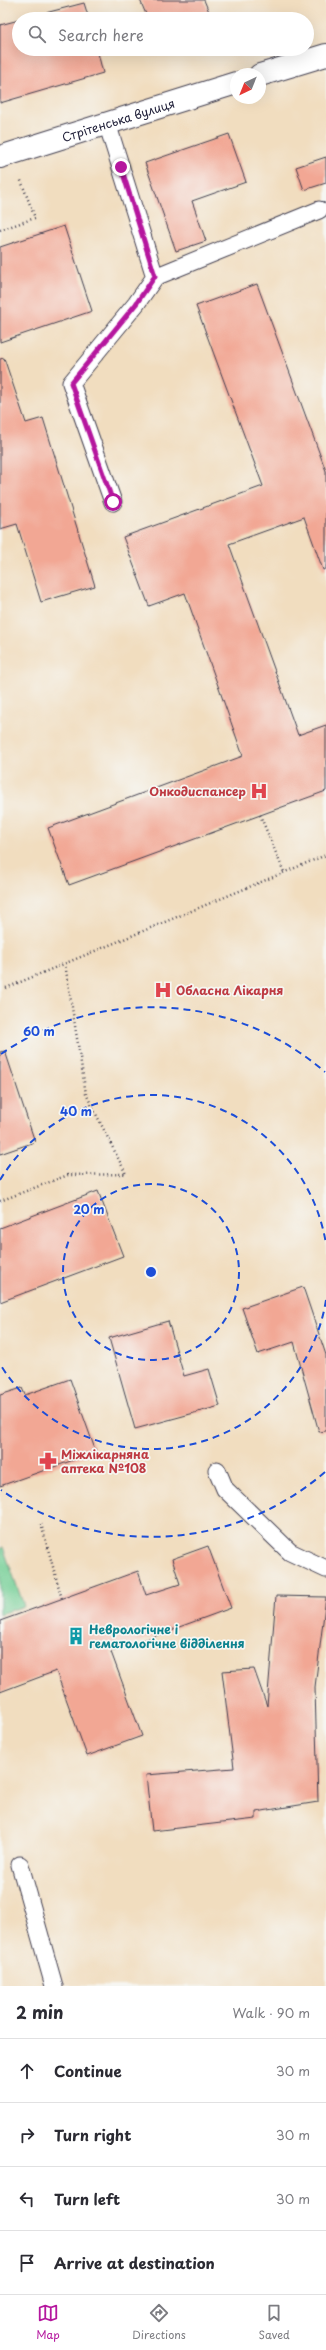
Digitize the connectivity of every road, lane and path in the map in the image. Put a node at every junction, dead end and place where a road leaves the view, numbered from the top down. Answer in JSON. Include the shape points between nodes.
{"nodes":[{"id":1,"x":326,"y":55,"type":"edge"},
{"id":2,"x":266,"y":73,"type":"edge"},
{"id":3,"x":230,"y":85,"type":"edge"},
{"id":4,"x":107,"y":123,"type":"junction"},
{"id":5,"x":6,"y":155,"type":"edge"},
{"id":6,"x":319,"y":210,"type":"dead end"},
{"id":7,"x":0,"y":230,"type":"edge"},
{"id":8,"x":155,"y":276,"type":"junction"},
{"id":9,"x":113,"y":502,"type":"dead end"},
{"id":10,"x":260,"y":815,"type":"dead end"},
{"id":11,"x":326,"y":856,"type":"edge"},
{"id":12,"x":284,"y":872,"type":"junction"},
{"id":13,"x":65,"y":964,"type":"junction"},
{"id":14,"x":6,"y":988,"type":"dead end"},
{"id":15,"x":0,"y":1201,"type":"edge"},
{"id":16,"x":217,"y":1470,"type":"dead end"},
{"id":17,"x":41,"y":1524,"type":"dead end"},
{"id":18,"x":326,"y":1569,"type":"edge"},
{"id":19,"x":62,"y":1599,"type":"dead end"},
{"id":20,"x":20,"y":1865,"type":"dead end"},
{"id":21,"x":54,"y":1986,"type":"edge"}],
"edges":[{"from":1,"to":2,"type":"street"},
{"from":3,"to":4,"type":"street","name":"Стрітенська вулиця"},
{"from":4,"to":5,"type":"street","name":"Стрітенська вулиця"},
{"from":4,"to":8,"type":"lane"},
{"from":5,"to":7,"type":"path","via":[[35,218]]},
{"from":6,"to":8,"type":"lane"},
{"from":8,"to":9,"type":"lane","via":[[136,304],[71,383]]},
{"from":10,"to":12,"type":"path"},
{"from":11,"to":12,"type":"path"},
{"from":12,"to":13,"type":"path"},
{"from":13,"to":14,"type":"path"},
{"from":13,"to":15,"type":"path","via":[[86,1094],[126,1174],[68,1175]]},
{"from":16,"to":18,"type":"lane","via":[[225,1489],[290,1552]]},
{"from":17,"to":19,"type":"path"},
{"from":20,"to":21,"type":"lane"}]}
